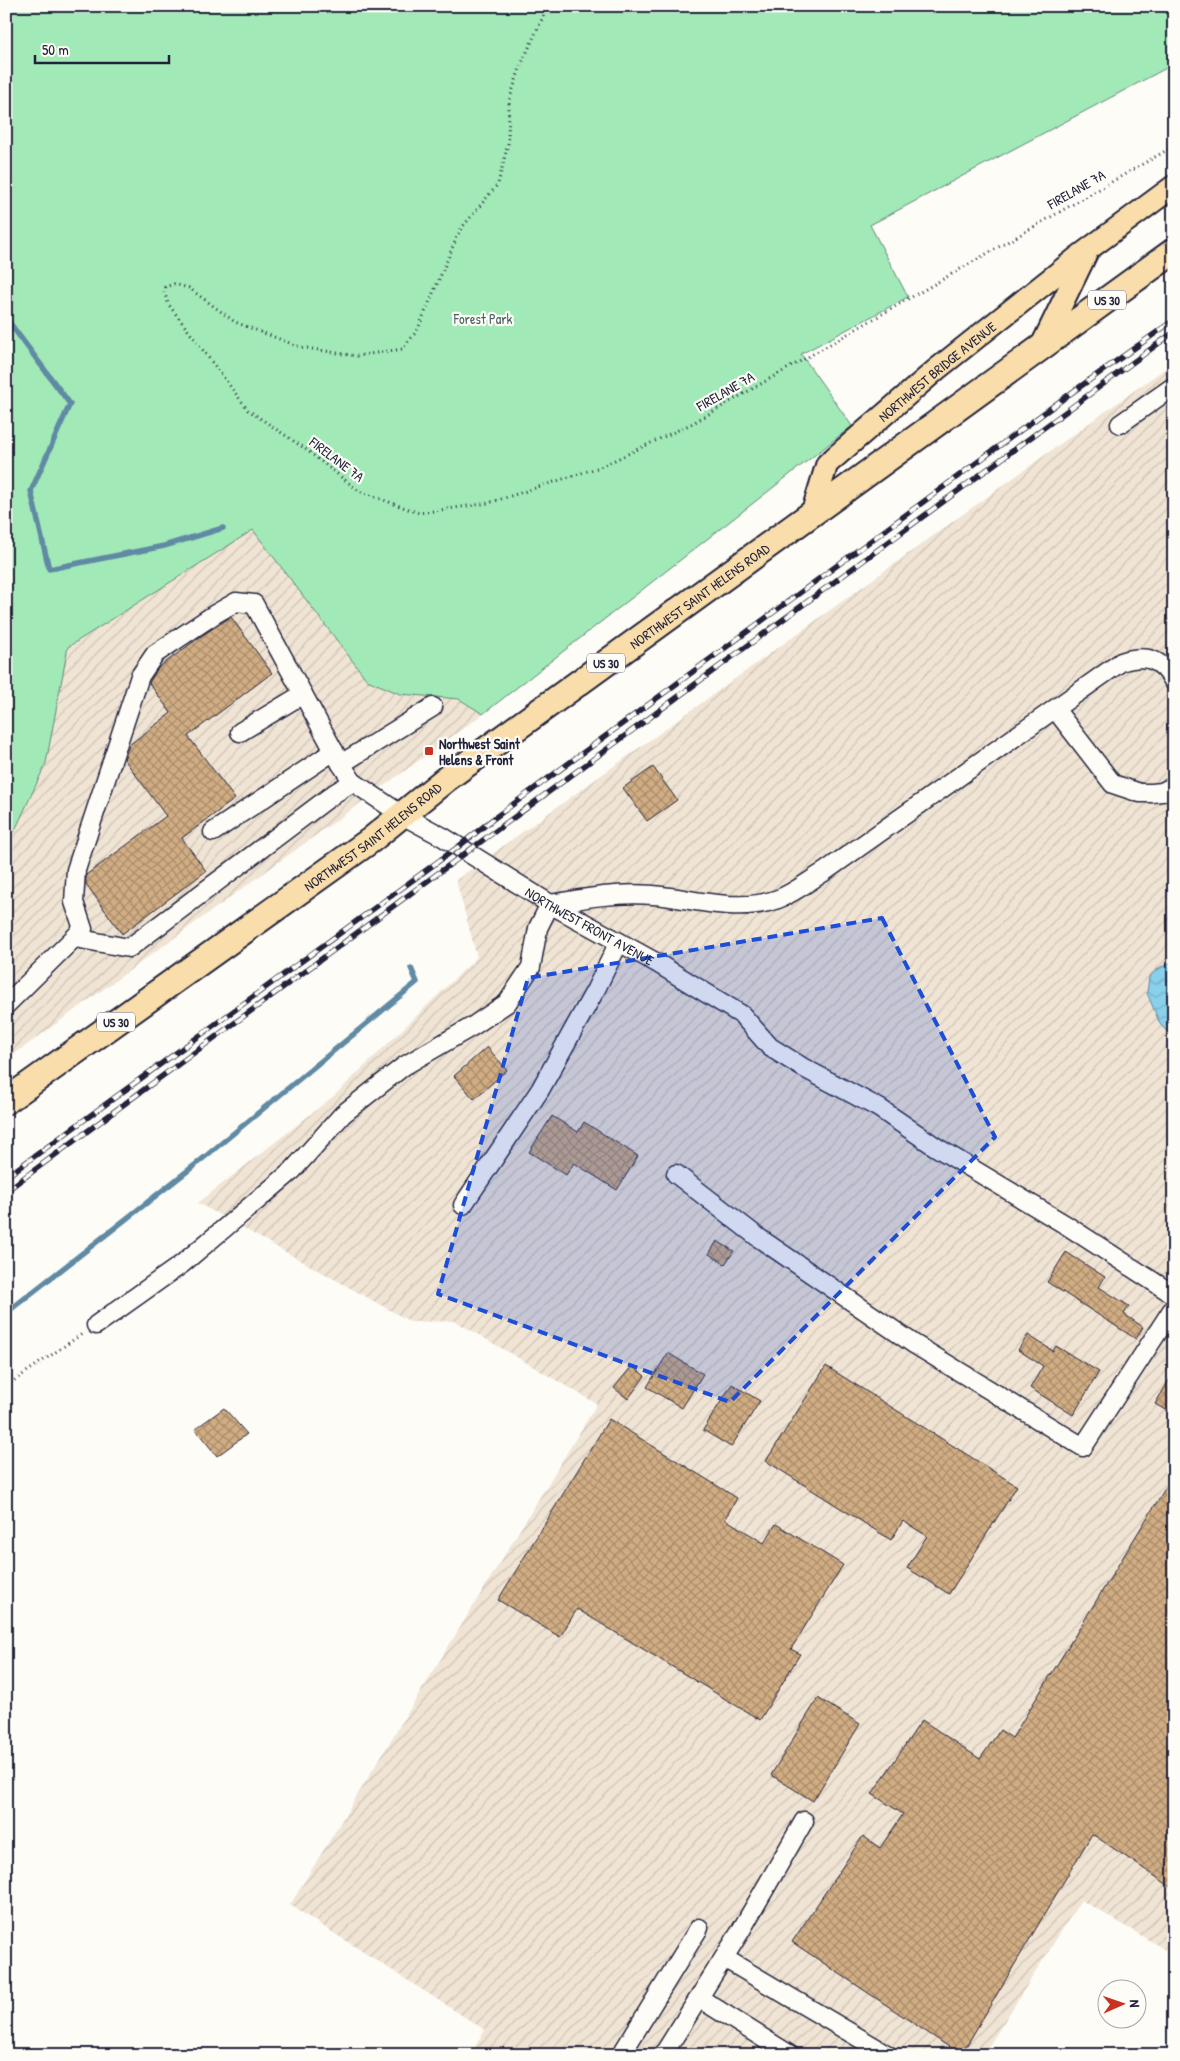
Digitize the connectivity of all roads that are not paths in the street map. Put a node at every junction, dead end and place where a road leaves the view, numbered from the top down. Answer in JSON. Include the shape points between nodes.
{"nodes":[{"id":1,"x":1174,"y":186,"type":"edge"},
{"id":2,"x":1088,"y":249,"type":"junction"},
{"id":3,"x":1174,"y":251,"type":"edge"},
{"id":4,"x":1040,"y":349,"type":"junction"},
{"id":5,"x":1174,"y":386,"type":"edge"},
{"id":6,"x":1120,"y":424,"type":"dead end"},
{"id":7,"x":812,"y":513,"type":"junction"},
{"id":8,"x":1174,"y":682,"type":"edge"},
{"id":9,"x":303,"y":694,"type":"junction"},
{"id":10,"x":433,"y":707,"type":"dead end"},
{"id":11,"x":1055,"y":709,"type":"junction"},
{"id":12,"x":240,"y":732,"type":"dead end"},
{"id":13,"x":338,"y":758,"type":"junction"},
{"id":14,"x":353,"y":782,"type":"junction"},
{"id":15,"x":1174,"y":786,"type":"edge"},
{"id":16,"x":402,"y":815,"type":"junction"},
{"id":17,"x":213,"y":832,"type":"dead end"},
{"id":18,"x":550,"y":904,"type":"junction"},
{"id":19,"x":75,"y":938,"type":"junction"},
{"id":20,"x":619,"y":942,"type":"junction"},
{"id":21,"x":6,"y":1005,"type":"edge"},
{"id":22,"x":6,"y":1101,"type":"edge"},
{"id":23,"x":676,"y":1174,"type":"dead end"},
{"id":24,"x":463,"y":1205,"type":"dead end"},
{"id":25,"x":1174,"y":1295,"type":"edge"},
{"id":26,"x":1174,"y":1307,"type":"edge"},
{"id":27,"x":96,"y":1325,"type":"road end"},
{"id":28,"x":804,"y":1820,"type":"dead end"},
{"id":29,"x":699,"y":1928,"type":"dead end"},
{"id":30,"x":724,"y":1958,"type":"junction"},
{"id":31,"x":699,"y":1998,"type":"junction"},
{"id":32,"x":622,"y":2055,"type":"edge"},
{"id":33,"x":663,"y":2055,"type":"edge"},
{"id":34,"x":790,"y":2055,"type":"edge"},
{"id":35,"x":888,"y":2055,"type":"edge"}],
"edges":[{"from":1,"to":2,"type":"main road","name":"NORTHWEST BRIDGE AVENUE"},
{"from":2,"to":4,"type":"main road","name":"NORTHWEST BRIDGE AVENUE"},
{"from":2,"to":7,"type":"main road","name":"NORTHWEST BRIDGE AVENUE","via":[[937,370],[827,464]]},
{"from":3,"to":4,"type":"highway","name":"NORTHWEST SAINT HELENS ROAD","number":"US 30"},
{"from":4,"to":7,"type":"highway","name":"NORTHWEST SAINT HELENS ROAD","number":"US 30"},
{"from":5,"to":6,"type":"lane"},
{"from":7,"to":16,"type":"highway","name":"NORTHWEST SAINT HELENS ROAD","number":"US 30","via":[[446,779]]},
{"from":8,"to":11,"type":"lane","via":[[1162,664],[1135,657],[1121,662]]},
{"from":9,"to":12,"type":"lane"},
{"from":9,"to":13,"type":"lane"},
{"from":9,"to":19,"type":"lane","via":[[254,604],[236,602],[155,654],[140,676],[124,719],[76,870],[74,902],[84,929]]},
{"from":10,"to":13,"type":"lane"},
{"from":11,"to":15,"type":"lane","via":[[1113,784],[1146,793],[1162,792]]},
{"from":11,"to":18,"type":"lane","via":[[824,872],[778,899],[756,904],[726,904],[653,895],[605,894]]},
{"from":13,"to":14,"type":"lane"},
{"from":13,"to":17,"type":"lane"},
{"from":14,"to":16,"type":"lane","name":"NORTHWEST FRONT AVENUE"},
{"from":14,"to":19,"type":"lane","via":[[129,948]]},
{"from":16,"to":18,"type":"lane","name":"NORTHWEST FRONT AVENUE"},
{"from":16,"to":22,"type":"highway","name":"NORTHWEST SAINT HELENS ROAD","number":"US 30"},
{"from":18,"to":20,"type":"lane","name":"NORTHWEST FRONT AVENUE"},
{"from":18,"to":27,"type":"lane","via":[[538,928],[531,967],[507,1003],[404,1066],[351,1108],[292,1171],[182,1264]]},
{"from":19,"to":21,"type":"lane"},
{"from":20,"to":24,"type":"lane","via":[[540,1090]]},
{"from":20,"to":25,"type":"lane","name":"NORTHWEST FRONT AVENUE","via":[[742,1015],[770,1047],[879,1108]]},
{"from":23,"to":26,"type":"lane","via":[[760,1238],[914,1344],[1083,1447]]},
{"from":28,"to":30,"type":"lane"},
{"from":29,"to":32,"type":"lane"},
{"from":30,"to":31,"type":"lane"},
{"from":30,"to":35,"type":"lane"},
{"from":31,"to":33,"type":"lane"},
{"from":31,"to":34,"type":"lane"}]}
